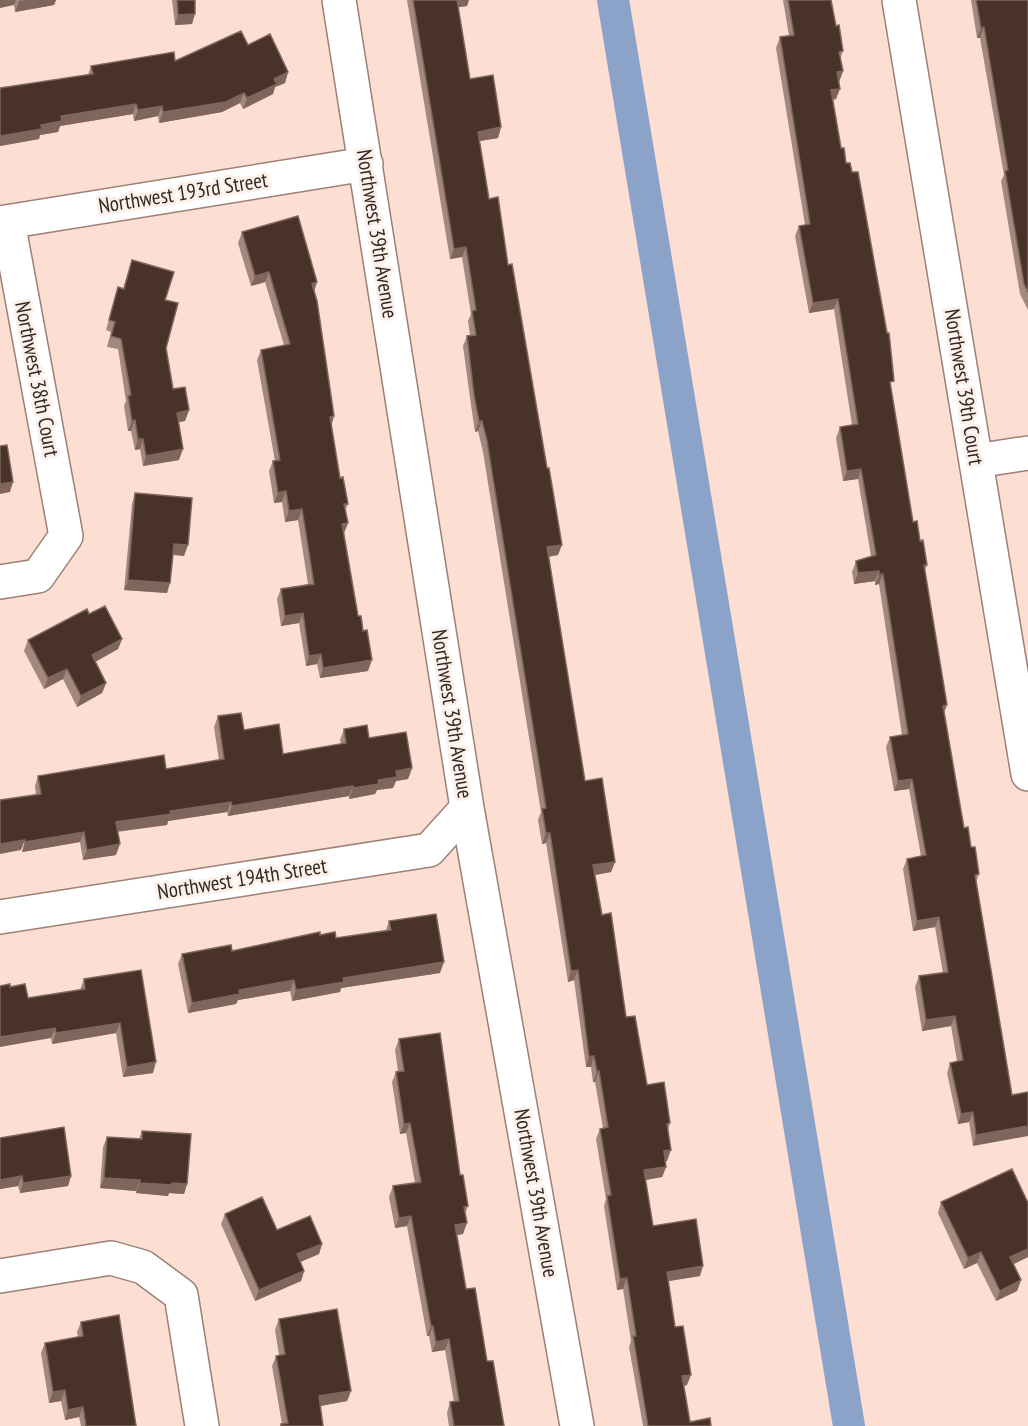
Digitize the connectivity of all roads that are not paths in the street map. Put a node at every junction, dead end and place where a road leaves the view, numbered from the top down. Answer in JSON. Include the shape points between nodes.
{"nodes":[{"id":1,"x":339,"y":0,"type":"edge"},
{"id":2,"x":899,"y":0,"type":"edge"},
{"id":3,"x":366,"y":164,"type":"junction"},
{"id":4,"x":4,"y":223,"type":"edge"},
{"id":5,"x":1028,"y":453,"type":"edge"},
{"id":6,"x":976,"y":461,"type":"junction"},
{"id":7,"x":0,"y":582,"type":"edge"},
{"id":8,"x":1028,"y":774,"type":"edge"},
{"id":9,"x":467,"y":808,"type":"junction"},
{"id":10,"x":0,"y":917,"type":"edge"},
{"id":11,"x":0,"y":1276,"type":"edge"},
{"id":12,"x":202,"y":1426,"type":"edge"},
{"id":13,"x":577,"y":1426,"type":"edge"}],
"edges":[{"from":1,"to":3,"type":"street","name":"Northwest 39th Avenue"},
{"from":2,"to":6,"type":"street","name":"Northwest 39th Court"},
{"from":3,"to":4,"type":"street","name":"Northwest 193rd Street"},
{"from":3,"to":9,"type":"street","name":"Northwest 39th Avenue"},
{"from":4,"to":7,"type":"street","name":"Northwest 38th Court","via":[[66,536],[38,576]]},
{"from":5,"to":6,"type":"street"},
{"from":6,"to":8,"type":"street","name":"Northwest 39th Court"},
{"from":9,"to":10,"type":"street","name":"Northwest 194th Street","via":[[429,850]]},
{"from":9,"to":13,"type":"street","name":"Northwest 39th Avenue"},
{"from":11,"to":12,"type":"street","via":[[111,1257],[143,1267],[181,1295]]}]}
